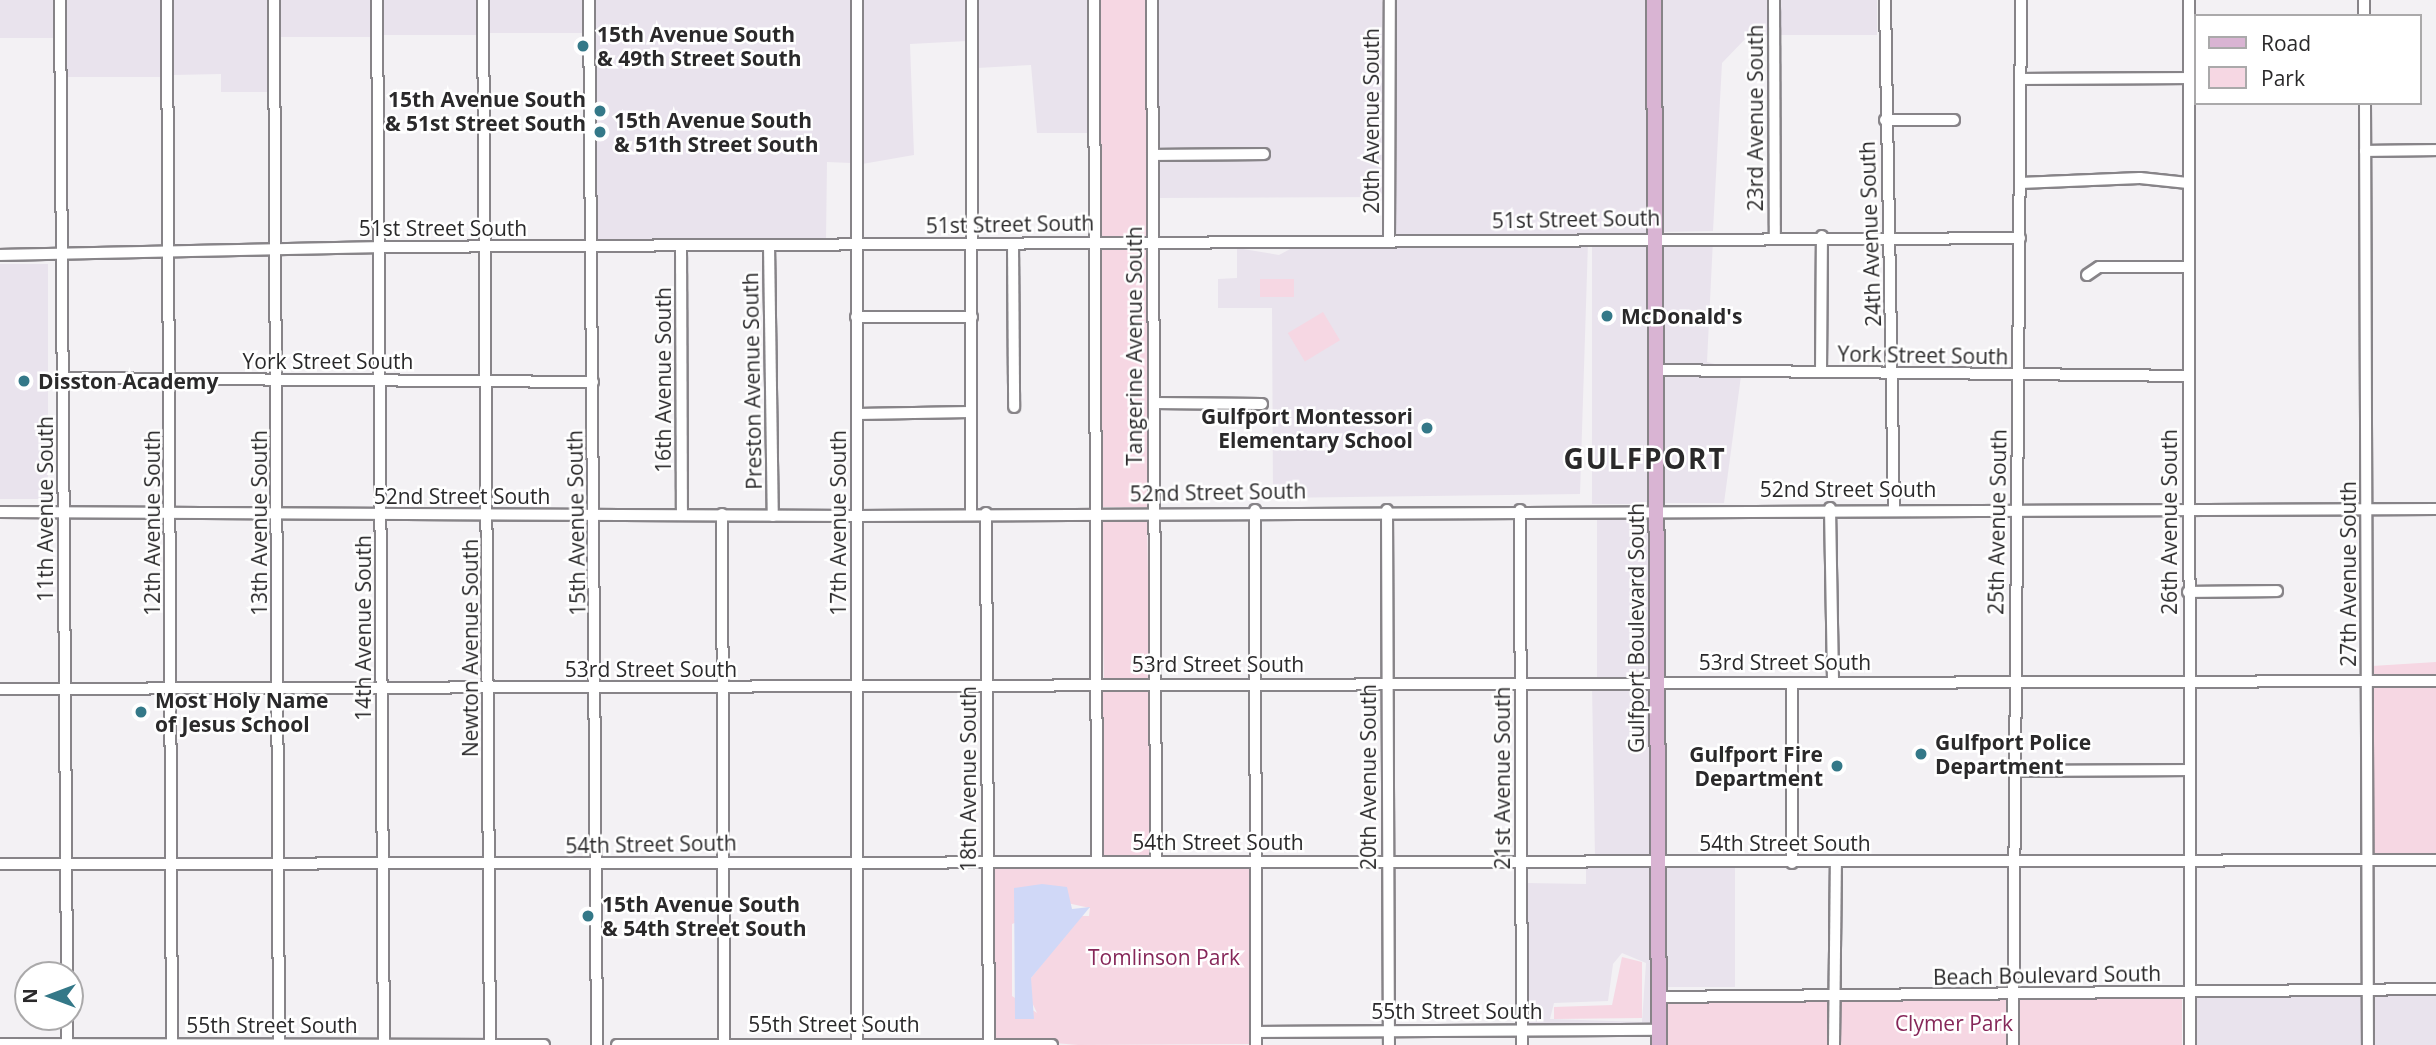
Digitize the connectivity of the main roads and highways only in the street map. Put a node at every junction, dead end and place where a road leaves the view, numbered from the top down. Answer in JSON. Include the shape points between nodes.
{"nodes":[{"id":1,"x":1654,"y":0,"type":"edge"},
{"id":2,"x":1659,"y":1045,"type":"edge"}],
"edges":[{"from":1,"to":2,"type":"main road","name":"Gulfport Boulevard South"}]}
